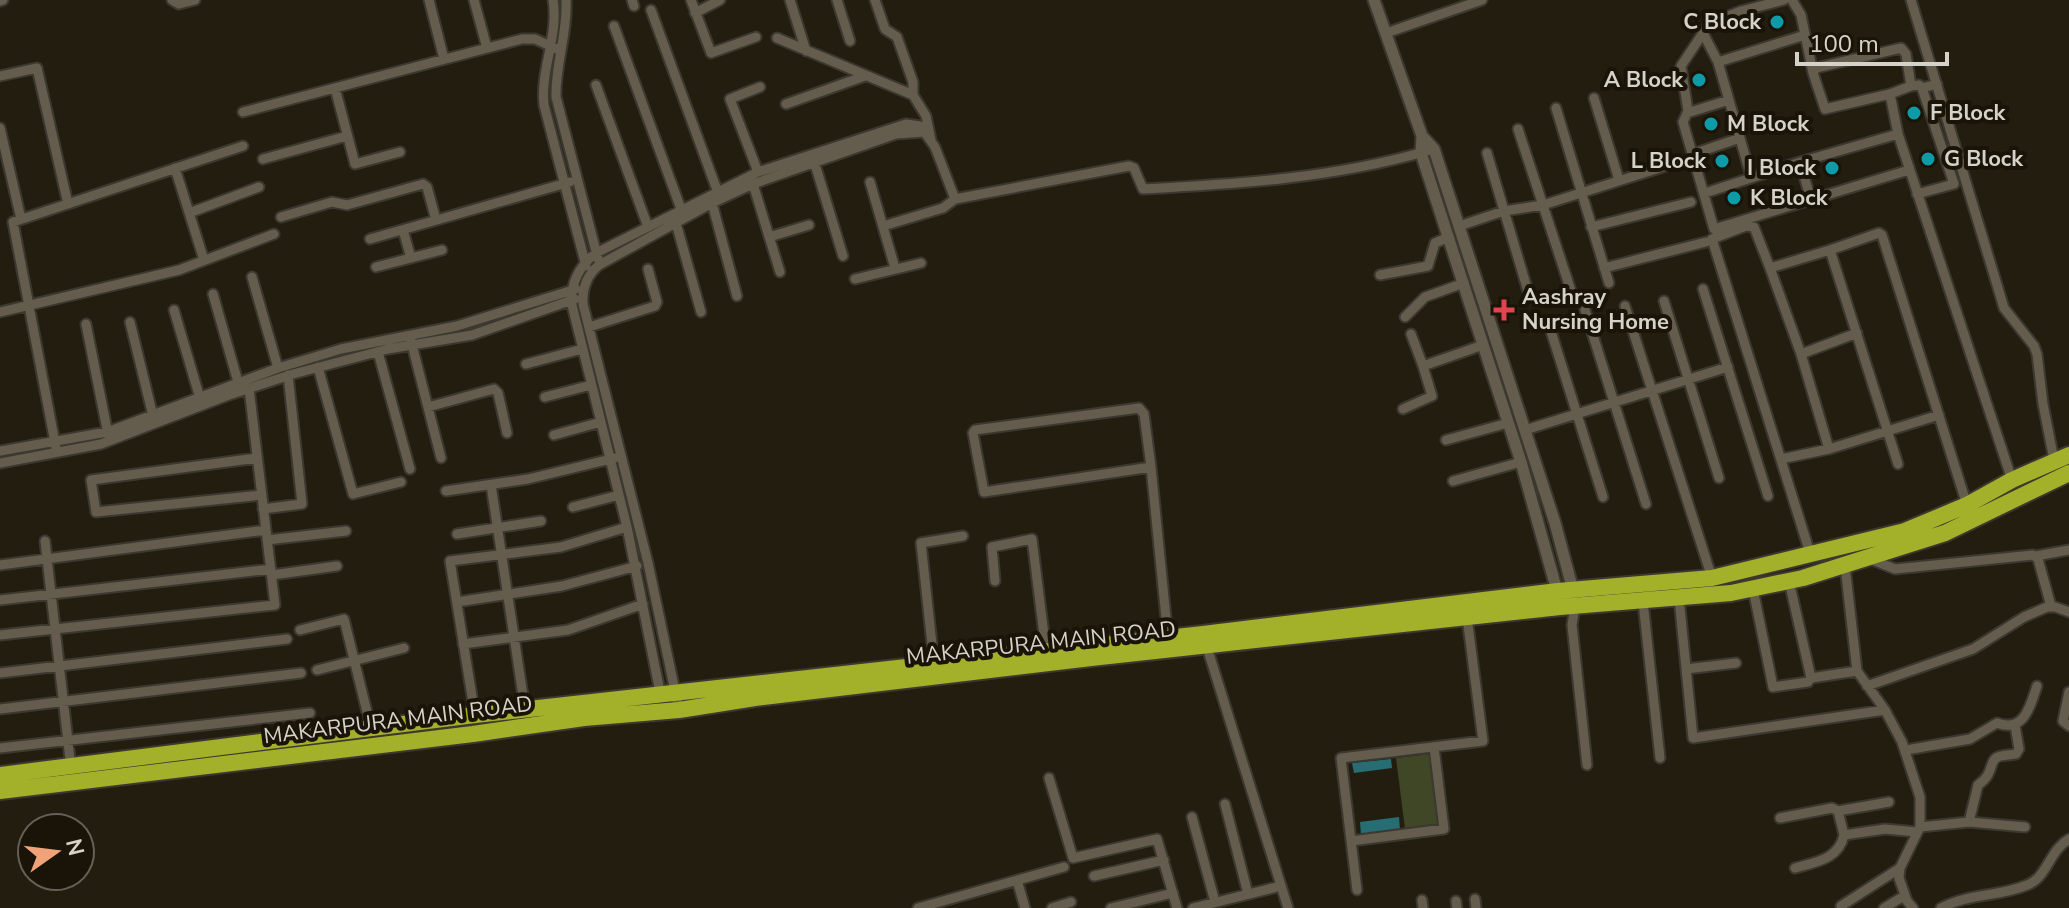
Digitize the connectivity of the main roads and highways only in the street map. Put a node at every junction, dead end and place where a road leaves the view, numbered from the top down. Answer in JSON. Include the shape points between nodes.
{"nodes":[{"id":1,"x":2062,"y":458,"type":"edge"},
{"id":2,"x":2069,"y":473,"type":"edge"},
{"id":3,"x":1567,"y":599,"type":"junction"},
{"id":4,"x":1205,"y":641,"type":"junction"},
{"id":5,"x":0,"y":775,"type":"edge"},
{"id":6,"x":72,"y":775,"type":"junction"},
{"id":7,"x":0,"y":791,"type":"edge"}],
"edges":[{"from":1,"to":3,"type":"highway","name":"MAKARPURA MAIN ROAD","via":[[1905,531],[1712,578]]},
{"from":2,"to":3,"type":"highway","name":"MAKARPURA MAIN ROAD","via":[[1959,527],[1789,581],[1643,602]]},
{"from":3,"to":4,"type":"highway","name":"MAKARPURA MAIN ROAD"},
{"from":3,"to":4,"type":"highway","name":"MAKARPURA MAIN ROAD","via":[[1467,617]]},
{"from":4,"to":6,"type":"highway","name":"MAKARPURA MAIN ROAD","via":[[671,711]]},
{"from":4,"to":6,"type":"highway","name":"MAKARPURA MAIN ROAD","via":[[1168,638],[525,709]]},
{"from":5,"to":6,"type":"highway","name":"MAKARPURA MAIN ROAD"},
{"from":6,"to":7,"type":"highway","name":"MAKARPURA MAIN ROAD"}]}
